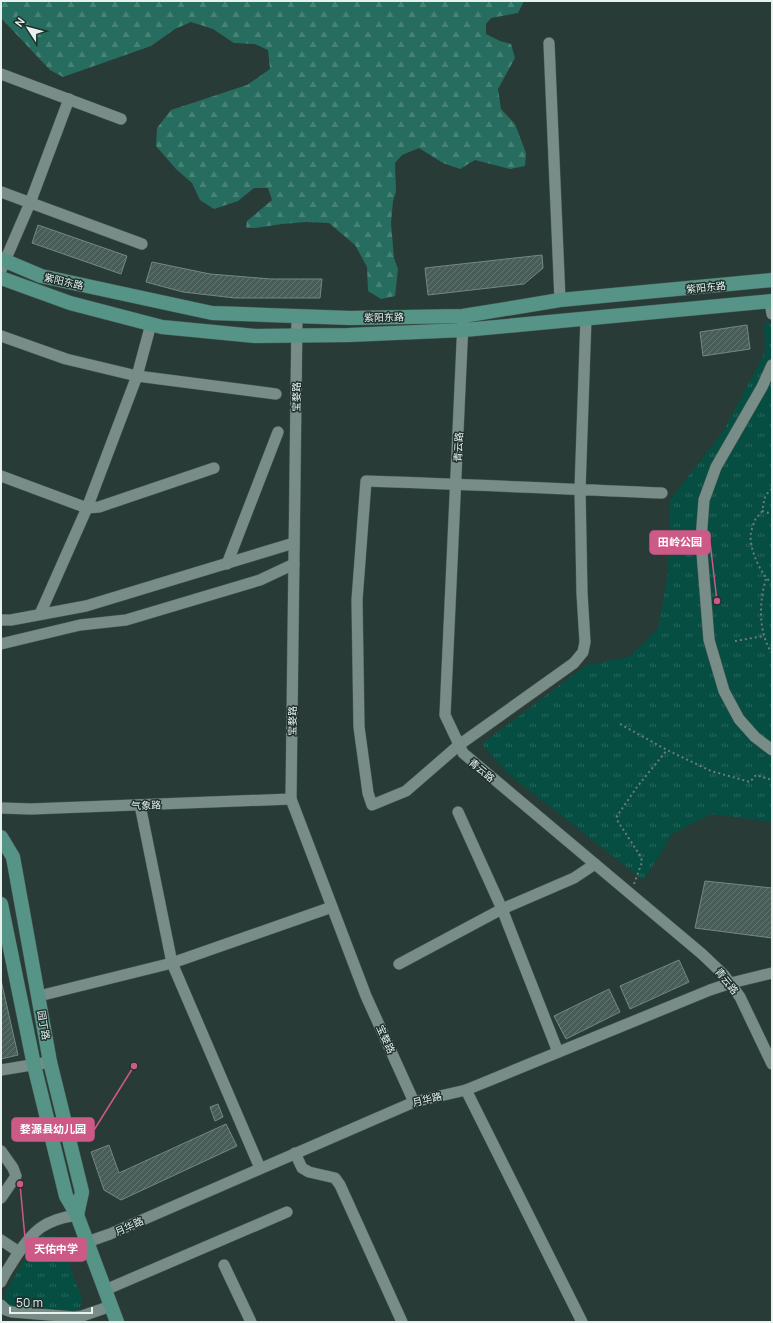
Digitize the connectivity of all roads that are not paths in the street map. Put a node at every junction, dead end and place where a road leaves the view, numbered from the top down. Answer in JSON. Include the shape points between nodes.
{"nodes":[{"id":1,"x":549,"y":43,"type":"dead end"},
{"id":2,"x":1,"y":74,"type":"edge"},
{"id":3,"x":69,"y":99,"type":"junction"},
{"id":4,"x":121,"y":119,"type":"dead end"},
{"id":5,"x":1,"y":192,"type":"edge"},
{"id":6,"x":30,"y":203,"type":"junction"},
{"id":7,"x":142,"y":244,"type":"dead end"},
{"id":8,"x":2,"y":264,"type":"edge"},
{"id":9,"x":1,"y":278,"type":"edge"},
{"id":10,"x":772,"y":280,"type":"edge"},
{"id":11,"x":560,"y":300,"type":"junction"},
{"id":12,"x":771,"y":306,"type":"edge"},
{"id":13,"x":297,"y":316,"type":"junction"},
{"id":14,"x":463,"y":316,"type":"junction"},
{"id":15,"x":586,"y":318,"type":"junction"},
{"id":16,"x":151,"y":324,"type":"junction"},
{"id":17,"x":464,"y":330,"type":"junction"},
{"id":18,"x":297,"y":335,"type":"junction"},
{"id":19,"x":1,"y":336,"type":"edge"},
{"id":20,"x":772,"y":365,"type":"edge"},
{"id":21,"x":137,"y":376,"type":"junction"},
{"id":22,"x":276,"y":394,"type":"dead end"},
{"id":23,"x":278,"y":432,"type":"dead end"},
{"id":24,"x":214,"y":468,"type":"dead end"},
{"id":25,"x":1,"y":476,"type":"edge"},
{"id":26,"x":456,"y":484,"type":"junction"},
{"id":27,"x":580,"y":489,"type":"junction"},
{"id":28,"x":662,"y":493,"type":"dead end"},
{"id":29,"x":87,"y":508,"type":"junction"},
{"id":30,"x":294,"y":543,"type":"junction"},
{"id":31,"x":227,"y":564,"type":"junction"},
{"id":32,"x":294,"y":564,"type":"junction"},
{"id":33,"x":40,"y":614,"type":"junction"},
{"id":34,"x":1,"y":620,"type":"edge"},
{"id":35,"x":1,"y":644,"type":"edge"},
{"id":36,"x":459,"y":745,"type":"junction"},
{"id":37,"x":772,"y":750,"type":"edge"},
{"id":38,"x":291,"y":799,"type":"junction"},
{"id":39,"x":140,"y":805,"type":"junction"},
{"id":40,"x":1,"y":808,"type":"edge"},
{"id":41,"x":458,"y":812,"type":"dead end"},
{"id":42,"x":1,"y":837,"type":"edge"},
{"id":43,"x":595,"y":864,"type":"junction"},
{"id":44,"x":1,"y":904,"type":"edge"},
{"id":45,"x":332,"y":907,"type":"junction"},
{"id":46,"x":502,"y":909,"type":"junction"},
{"id":47,"x":172,"y":963,"type":"junction"},
{"id":48,"x":398,"y":964,"type":"dead end"},
{"id":49,"x":772,"y":974,"type":"edge"},
{"id":50,"x":731,"y":983,"type":"junction"},
{"id":51,"x":39,"y":996,"type":"junction"},
{"id":52,"x":558,"y":1052,"type":"junction"},
{"id":53,"x":50,"y":1062,"type":"junction"},
{"id":54,"x":772,"y":1064,"type":"edge"},
{"id":55,"x":34,"y":1065,"type":"junction"},
{"id":56,"x":1,"y":1070,"type":"edge"},
{"id":57,"x":466,"y":1090,"type":"junction"},
{"id":58,"x":414,"y":1102,"type":"junction"},
{"id":59,"x":1,"y":1151,"type":"edge"},
{"id":60,"x":295,"y":1153,"type":"junction"},
{"id":61,"x":260,"y":1168,"type":"junction"},
{"id":62,"x":1,"y":1198,"type":"edge"},
{"id":63,"x":287,"y":1212,"type":"dead end"},
{"id":64,"x":77,"y":1215,"type":"junction"},
{"id":65,"x":1,"y":1240,"type":"edge"},
{"id":66,"x":87,"y":1242,"type":"junction"},
{"id":67,"x":19,"y":1252,"type":"junction"},
{"id":68,"x":224,"y":1265,"type":"dead end"},
{"id":69,"x":1,"y":1282,"type":"edge"},
{"id":70,"x":105,"y":1290,"type":"junction"},
{"id":71,"x":1,"y":1305,"type":"edge"},
{"id":72,"x":111,"y":1306,"type":"junction"},
{"id":73,"x":117,"y":1322,"type":"edge"},
{"id":74,"x":251,"y":1322,"type":"edge"},
{"id":75,"x":402,"y":1322,"type":"edge"},
{"id":76,"x":582,"y":1322,"type":"edge"}],
"edges":[{"from":1,"to":11,"type":"street"},
{"from":2,"to":3,"type":"street"},
{"from":3,"to":4,"type":"street"},
{"from":3,"to":6,"type":"street"},
{"from":5,"to":6,"type":"street"},
{"from":6,"to":7,"type":"street"},
{"from":6,"to":8,"type":"street"},
{"from":8,"to":13,"type":"main road","name":"紫阳东路","via":[[41,276],[212,313]]},
{"from":9,"to":16,"type":"main road","name":"紫阳东路","via":[[70,303]]},
{"from":10,"to":11,"type":"main road","name":"紫阳东路"},
{"from":11,"to":14,"type":"main road","name":"紫阳东路"},
{"from":12,"to":15,"type":"main road","name":"紫阳东路"},
{"from":13,"to":14,"type":"main road","name":"紫阳东路"},
{"from":13,"to":18,"type":"street","name":"宝婺路"},
{"from":14,"to":17,"type":"street","name":"青云路"},
{"from":15,"to":17,"type":"main road","name":"紫阳东路"},
{"from":15,"to":27,"type":"street"},
{"from":16,"to":18,"type":"main road","name":"紫阳东路","via":[[255,336]]},
{"from":16,"to":21,"type":"street"},
{"from":17,"to":18,"type":"main road","name":"紫阳东路"},
{"from":17,"to":26,"type":"street","name":"青云路"},
{"from":18,"to":30,"type":"street","name":"宝婺路"},
{"from":19,"to":21,"type":"street","via":[[66,359]]},
{"from":20,"to":37,"type":"street","via":[[716,467],[704,500],[701,540],[709,640],[724,691],[739,719]]},
{"from":21,"to":22,"type":"street"},
{"from":21,"to":29,"type":"street"},
{"from":23,"to":31,"type":"street"},
{"from":24,"to":29,"type":"street","via":[[99,507]]},
{"from":25,"to":29,"type":"street"},
{"from":26,"to":27,"type":"street"},
{"from":26,"to":36,"type":"street","name":"青云路","via":[[445,715]]},
{"from":26,"to":36,"type":"street","via":[[366,480],[357,600],[358,687],[359,726],[372,805],[406,791]]},
{"from":27,"to":28,"type":"street"},
{"from":27,"to":36,"type":"street","via":[[585,642],[583,652],[574,663]]},
{"from":29,"to":33,"type":"street"},
{"from":30,"to":31,"type":"street"},
{"from":30,"to":32,"type":"street","name":"宝婺路"},
{"from":31,"to":33,"type":"street","via":[[86,606]]},
{"from":32,"to":35,"type":"street","via":[[260,580],[126,620],[80,625]]},
{"from":32,"to":38,"type":"street","name":"宝婺路"},
{"from":33,"to":34,"type":"street"},
{"from":36,"to":43,"type":"street","name":"青云路","via":[[462,754]]},
{"from":38,"to":39,"type":"street","name":"气象路"},
{"from":38,"to":45,"type":"street","name":"宝婺路"},
{"from":39,"to":40,"type":"street","name":"气象路"},
{"from":39,"to":47,"type":"street"},
{"from":41,"to":46,"type":"street"},
{"from":42,"to":51,"type":"main road","name":"园丁路","via":[[13,857]]},
{"from":43,"to":46,"type":"street","via":[[574,878]]},
{"from":43,"to":50,"type":"street","name":"青云路","via":[[702,954]]},
{"from":44,"to":55,"type":"main road","name":"园丁路"},
{"from":45,"to":47,"type":"street"},
{"from":45,"to":58,"type":"street","name":"宝婺路","via":[[366,996]]},
{"from":46,"to":48,"type":"street"},
{"from":46,"to":52,"type":"street"},
{"from":47,"to":51,"type":"street"},
{"from":47,"to":61,"type":"street"},
{"from":49,"to":50,"type":"street","name":"月华路"},
{"from":50,"to":52,"type":"street","name":"月华路"},
{"from":50,"to":54,"type":"street","name":"青云路","via":[[747,1010]]},
{"from":51,"to":53,"type":"main road","name":"园丁路"},
{"from":52,"to":57,"type":"street","name":"月华路"},
{"from":53,"to":55,"type":"street"},
{"from":53,"to":64,"type":"main road","name":"园丁路","via":[[82,1192]]},
{"from":55,"to":56,"type":"street"},
{"from":55,"to":64,"type":"main road","name":"园丁路","via":[[66,1196]]},
{"from":57,"to":58,"type":"street","name":"月华路"},
{"from":57,"to":76,"type":"street"},
{"from":58,"to":60,"type":"street","name":"月华路"},
{"from":59,"to":62,"type":"street","via":[[16,1176]]},
{"from":60,"to":61,"type":"street","name":"月华路"},
{"from":60,"to":75,"type":"street","via":[[302,1168],[335,1178],[340,1185]]},
{"from":61,"to":66,"type":"street","name":"月华路"},
{"from":63,"to":70,"type":"street"},
{"from":64,"to":66,"type":"main road","name":"园丁路"},
{"from":64,"to":67,"type":"street","via":[[50,1221],[38,1229]]},
{"from":65,"to":67,"type":"street"},
{"from":66,"to":70,"type":"main road","name":"园丁路"},
{"from":67,"to":69,"type":"street"},
{"from":68,"to":74,"type":"street"},
{"from":70,"to":72,"type":"main road","name":"园丁路"},
{"from":71,"to":72,"type":"street","via":[[12,1312],[74,1317]]},
{"from":72,"to":73,"type":"main road","name":"园丁路"}]}
